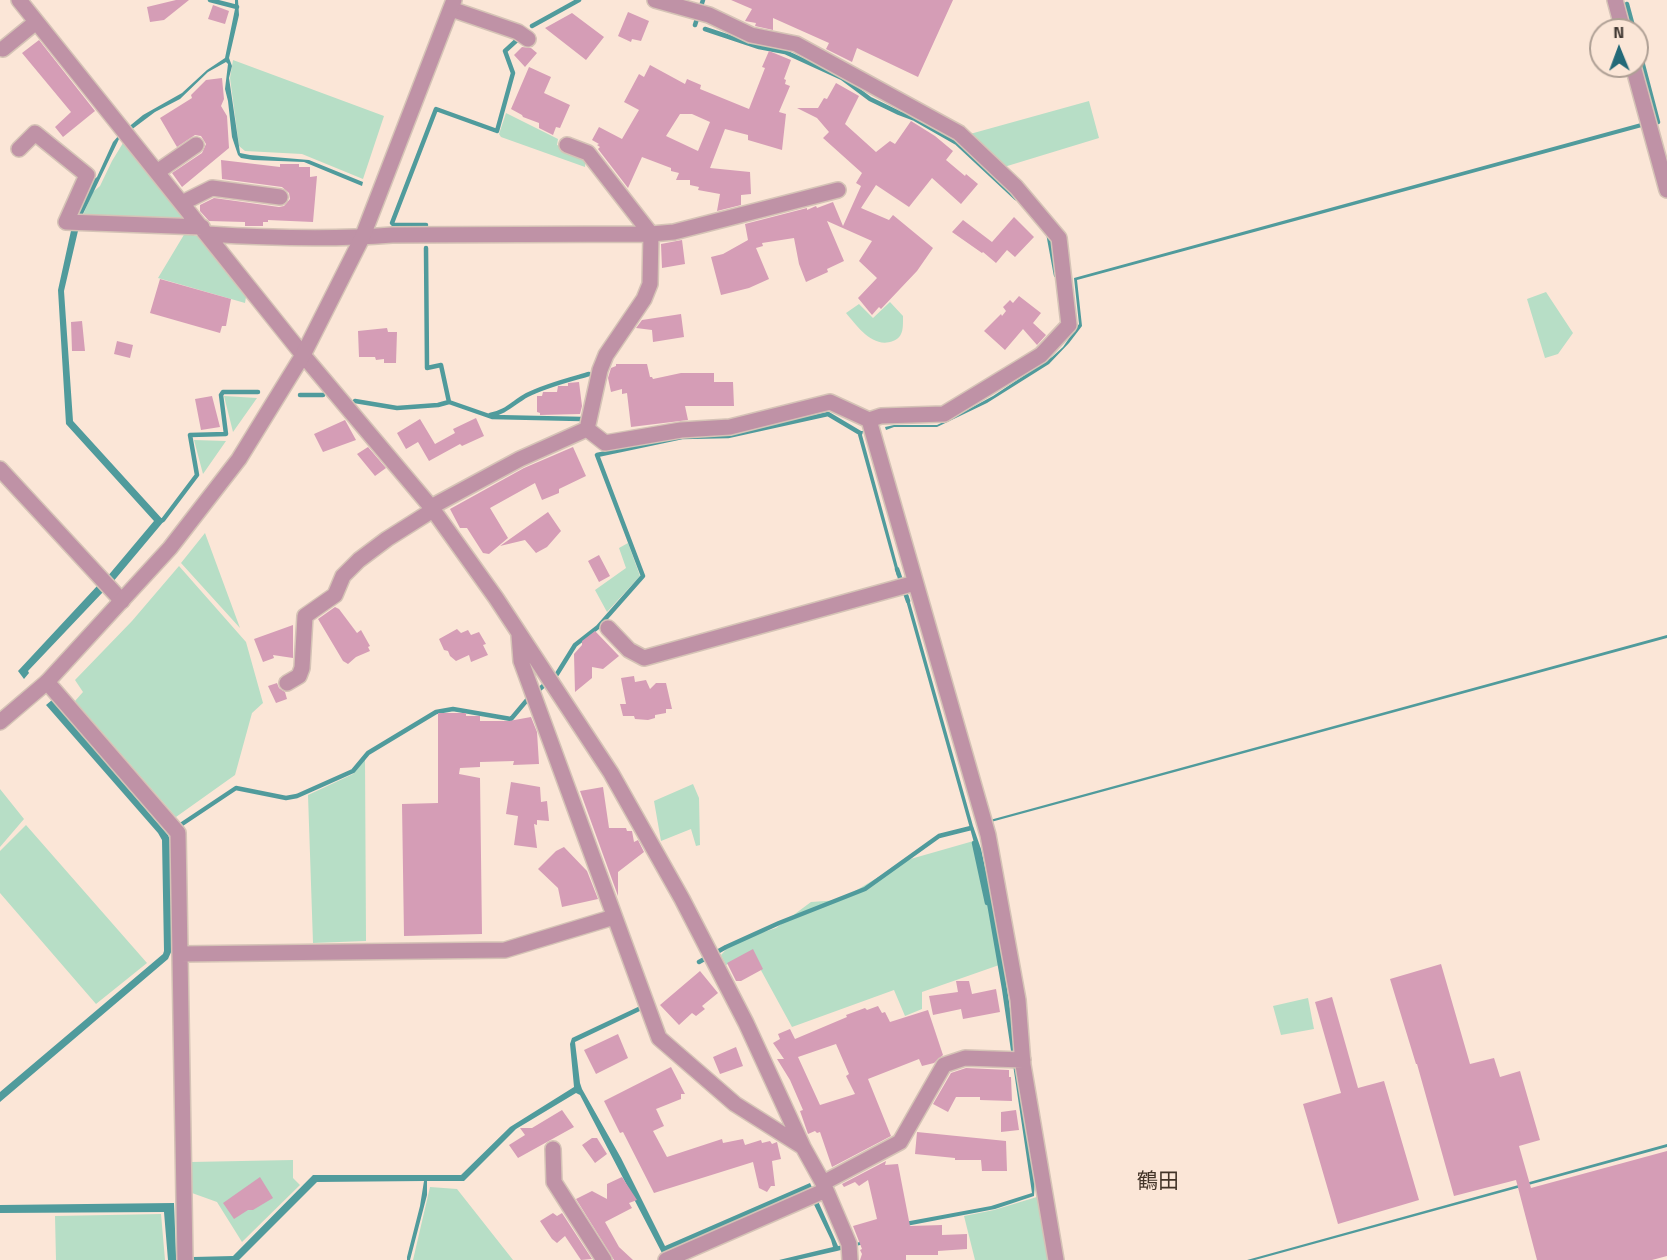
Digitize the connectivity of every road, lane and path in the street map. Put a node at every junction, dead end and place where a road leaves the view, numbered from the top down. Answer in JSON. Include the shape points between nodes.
{"nodes":[{"id":1,"x":19,"y":0,"type":"edge"},
{"id":2,"x":655,"y":0,"type":"edge"},
{"id":3,"x":1616,"y":0,"type":"edge"},
{"id":4,"x":452,"y":4,"type":"edge"},
{"id":5,"x":1620,"y":18,"type":"edge"},
{"id":6,"x":36,"y":22,"type":"junction"},
{"id":7,"x":528,"y":39,"type":"dead end"},
{"id":8,"x":3,"y":49,"type":"dead end"},
{"id":9,"x":1636,"y":78,"type":"edge"},
{"id":10,"x":196,"y":145,"type":"dead end"},
{"id":11,"x":567,"y":145,"type":"dead end"},
{"id":12,"x":19,"y":148,"type":"dead end"},
{"id":13,"x":158,"y":172,"type":"junction"},
{"id":14,"x":838,"y":190,"type":"dead end"},
{"id":15,"x":1667,"y":190,"type":"edge"},
{"id":16,"x":280,"y":197,"type":"dead end"},
{"id":17,"x":182,"y":203,"type":"junction"},
{"id":18,"x":204,"y":230,"type":"junction"},
{"id":19,"x":651,"y":234,"type":"junction"},
{"id":20,"x":362,"y":238,"type":"junction"},
{"id":21,"x":303,"y":355,"type":"junction"},
{"id":22,"x":869,"y":420,"type":"junction"},
{"id":23,"x":587,"y":429,"type":"junction"},
{"id":24,"x":0,"y":470,"type":"edge"},
{"id":25,"x":432,"y":508,"type":"junction"},
{"id":26,"x":915,"y":583,"type":"junction"},
{"id":27,"x":122,"y":601,"type":"junction"},
{"id":28,"x":608,"y":628,"type":"dead end"},
{"id":29,"x":519,"y":633,"type":"junction"},
{"id":30,"x":47,"y":682,"type":"junction"},
{"id":31,"x":287,"y":683,"type":"dead end"},
{"id":32,"x":0,"y":722,"type":"edge"},
{"id":33,"x":614,"y":917,"type":"junction"},
{"id":34,"x":180,"y":954,"type":"junction"},
{"id":35,"x":1023,"y":1060,"type":"junction"},
{"id":36,"x":803,"y":1147,"type":"junction"},
{"id":37,"x":553,"y":1149,"type":"dead end"},
{"id":38,"x":825,"y":1186,"type":"junction"},
{"id":39,"x":185,"y":1260,"type":"edge"},
{"id":40,"x":604,"y":1260,"type":"edge"},
{"id":41,"x":666,"y":1260,"type":"edge"},
{"id":42,"x":850,"y":1260,"type":"edge"},
{"id":43,"x":1056,"y":1260,"type":"edge"}],
"edges":[{"from":1,"to":6,"type":"street"},
{"from":2,"to":22,"type":"street","via":[[708,15],[751,35],[796,45],[959,133],[1016,187],[1059,238],[1069,325],[1041,355],[944,414],[881,416]]},
{"from":3,"to":5,"type":"street"},
{"from":4,"to":7,"type":"street"},
{"from":4,"to":20,"type":"street"},
{"from":6,"to":8,"type":"street"},
{"from":6,"to":13,"type":"street"},
{"from":9,"to":15,"type":"street"},
{"from":10,"to":13,"type":"street"},
{"from":11,"to":19,"type":"street","via":[[588,153]]},
{"from":12,"to":18,"type":"street","via":[[35,134],[87,175],[66,222]]},
{"from":13,"to":17,"type":"street"},
{"from":14,"to":19,"type":"street","via":[[674,232]]},
{"from":16,"to":17,"type":"street","via":[[212,188]]},
{"from":17,"to":18,"type":"street"},
{"from":18,"to":20,"type":"street","via":[[288,239]]},
{"from":18,"to":21,"type":"street"},
{"from":19,"to":20,"type":"street"},
{"from":19,"to":23,"type":"street","via":[[650,285],[606,355]]},
{"from":20,"to":21,"type":"street"},
{"from":21,"to":25,"type":"street"},
{"from":21,"to":27,"type":"street","via":[[238,459],[170,548]]},
{"from":22,"to":23,"type":"street","via":[[830,402],[730,428],[681,430],[606,443]]},
{"from":22,"to":26,"type":"street"},
{"from":23,"to":25,"type":"street","via":[[520,459]]},
{"from":24,"to":27,"type":"street"},
{"from":25,"to":29,"type":"street"},
{"from":25,"to":31,"type":"street","via":[[359,560],[343,576],[335,595],[305,616],[302,668],[299,676]]},
{"from":26,"to":28,"type":"street","via":[[644,658],[629,650]]},
{"from":26,"to":35,"type":"street","via":[[988,835],[1018,1000]]},
{"from":27,"to":30,"type":"street"},
{"from":29,"to":33,"type":"street","via":[[521,661]]},
{"from":29,"to":36,"type":"street","via":[[611,773],[682,898]]},
{"from":30,"to":32,"type":"street"},
{"from":30,"to":34,"type":"street","via":[[177,833]]},
{"from":33,"to":34,"type":"street","via":[[505,950]]},
{"from":33,"to":36,"type":"street","via":[[659,1038],[735,1104]]},
{"from":34,"to":39,"type":"street"},
{"from":35,"to":38,"type":"street","via":[[965,1058],[944,1065],[900,1142]]},
{"from":35,"to":43,"type":"street"},
{"from":36,"to":38,"type":"street"},
{"from":37,"to":40,"type":"street","via":[[554,1182]]},
{"from":38,"to":41,"type":"street"},
{"from":38,"to":42,"type":"street","via":[[849,1244]]}]}
